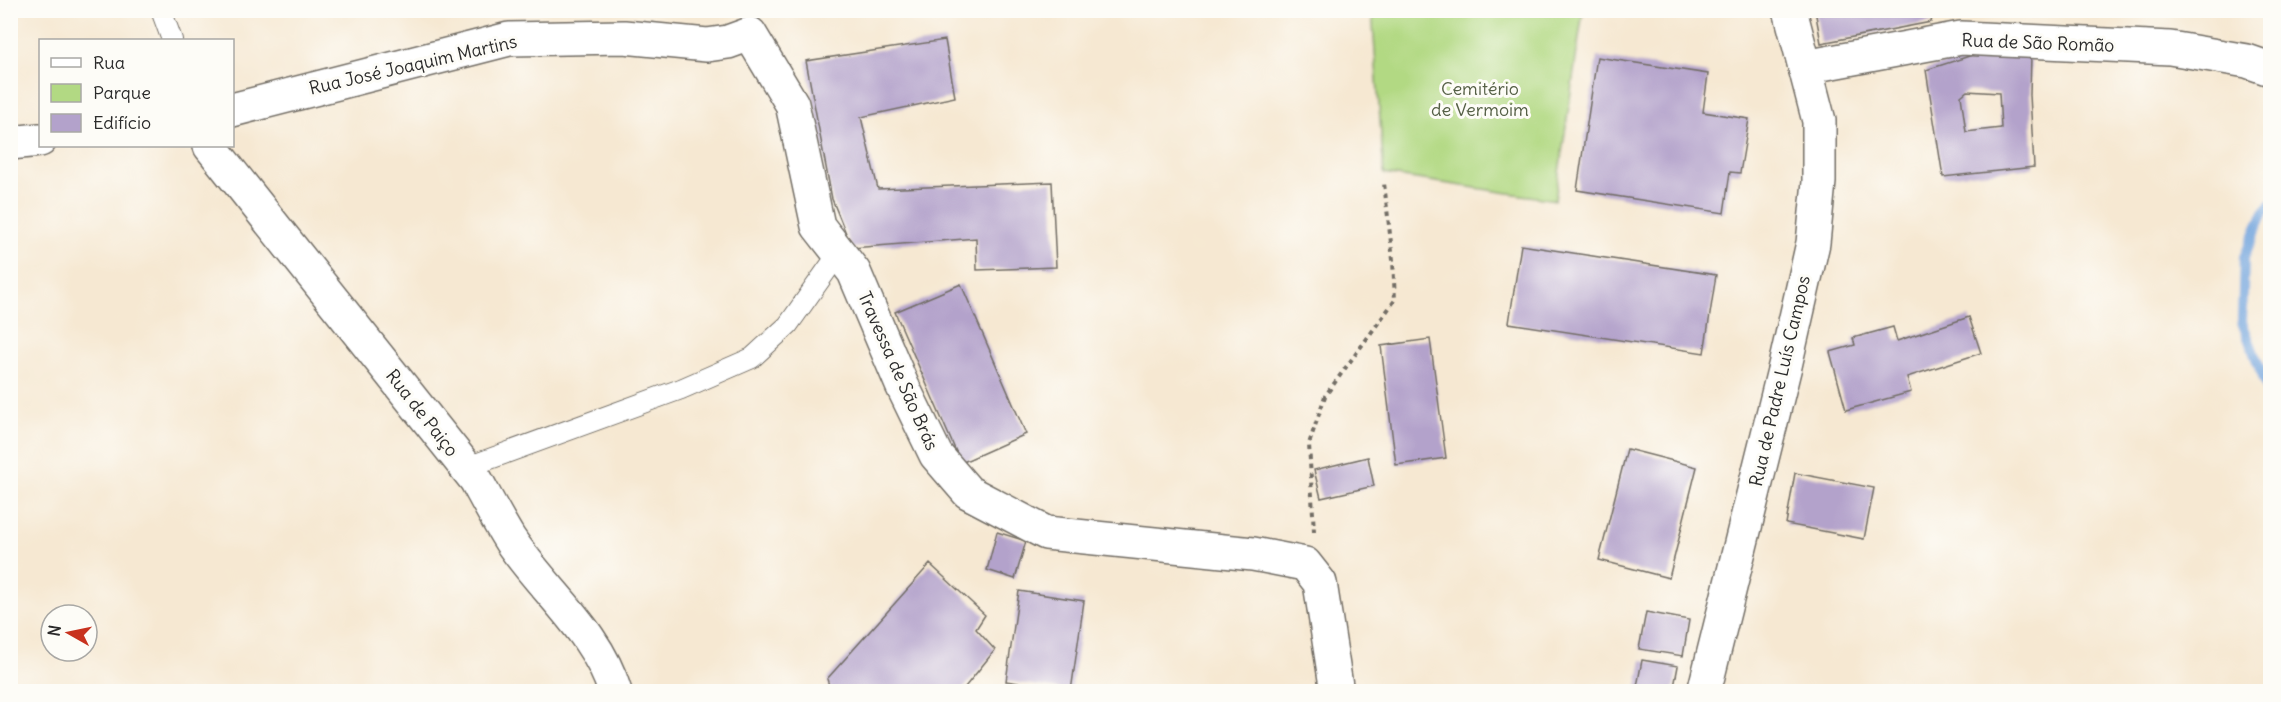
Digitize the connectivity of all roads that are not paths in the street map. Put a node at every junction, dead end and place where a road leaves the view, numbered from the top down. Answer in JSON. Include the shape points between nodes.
{"nodes":[{"id":1,"x":161,"y":10,"type":"edge"},
{"id":2,"x":1790,"y":10,"type":"edge"},
{"id":3,"x":752,"y":22,"type":"edge"},
{"id":4,"x":172,"y":39,"type":"edge"},
{"id":5,"x":1805,"y":67,"type":"junction"},
{"id":6,"x":2271,"y":69,"type":"edge"},
{"id":7,"x":234,"y":109,"type":"edge"},
{"id":8,"x":39,"y":140,"type":"edge"},
{"id":9,"x":10,"y":143,"type":"edge"},
{"id":10,"x":211,"y":147,"type":"edge"},
{"id":11,"x":839,"y":253,"type":"junction"},
{"id":12,"x":465,"y":468,"type":"junction"},
{"id":13,"x":615,"y":692,"type":"edge"},
{"id":14,"x":1337,"y":692,"type":"edge"},
{"id":15,"x":1704,"y":692,"type":"edge"}],
"edges":[{"from":1,"to":4,"type":"lane"},
{"from":2,"to":5,"type":"street","name":"Rua de Padre Luís Campos"},
{"from":3,"to":7,"type":"street","name":"Rua José Joaquim Martins","via":[[728,42],[707,45],[624,37],[509,39]]},
{"from":3,"to":11,"type":"street","name":"Travessa de São Brás","via":[[792,104],[818,225]]},
{"from":5,"to":6,"type":"street","name":"Rua de São Romão","via":[[1961,38],[2170,48]]},
{"from":5,"to":15,"type":"street","name":"Rua de Padre Luís Campos","via":[[1819,121],[1813,243]]},
{"from":8,"to":9,"type":"street"},
{"from":10,"to":12,"type":"street","name":"Rua de Paiço"},
{"from":11,"to":12,"type":"lane","via":[[788,325],[752,358]]},
{"from":11,"to":14,"type":"street","name":"Travessa de São Brás","via":[[854,272],[936,455],[968,492],[1046,533],[1253,554],[1305,564],[1320,583]]},
{"from":12,"to":13,"type":"street","name":"Rua de Paiço","via":[[511,541],[583,630],[610,674]]}]}
